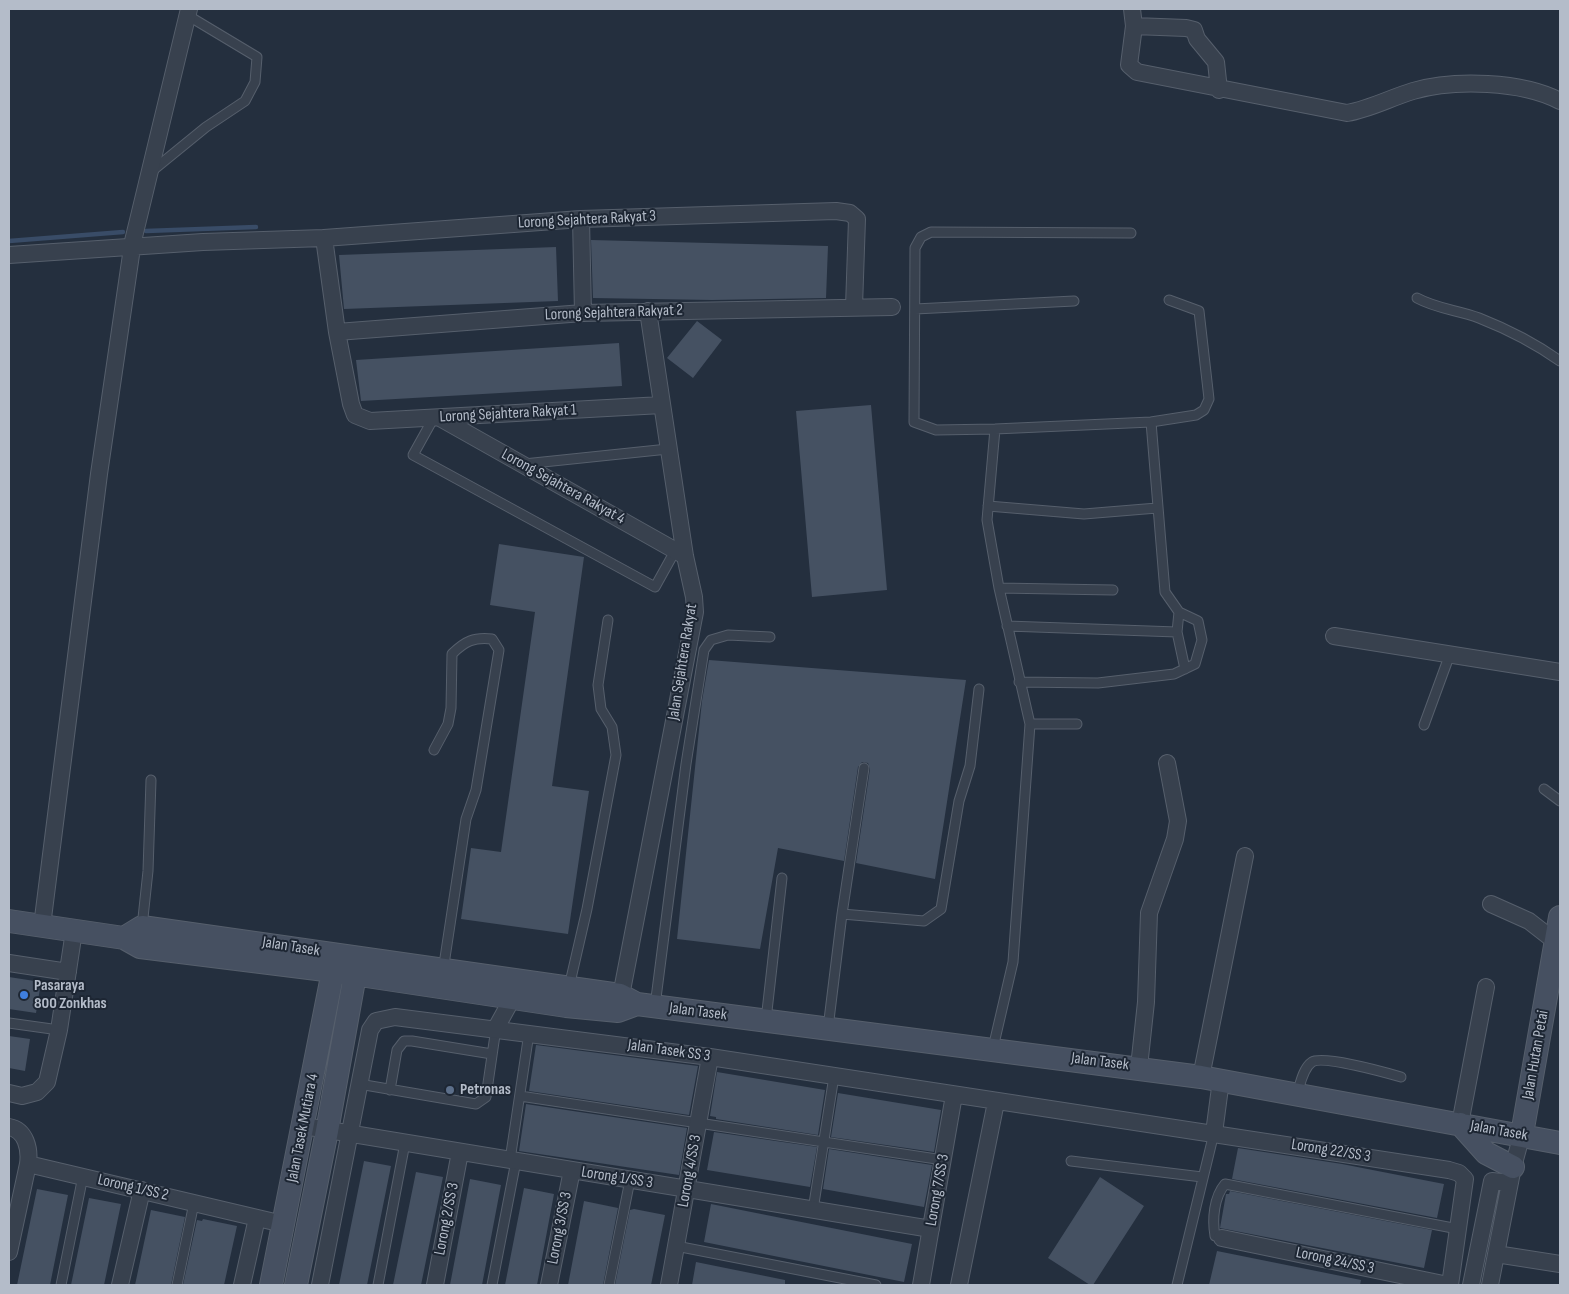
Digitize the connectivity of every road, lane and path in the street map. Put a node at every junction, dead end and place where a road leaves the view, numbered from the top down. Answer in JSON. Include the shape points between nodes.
{"nodes":[{"id":1,"x":1132,"y":9,"type":"edge"},
{"id":2,"x":188,"y":12,"type":"edge"},
{"id":3,"x":1134,"y":26,"type":"junction"},
{"id":4,"x":1219,"y":90,"type":"junction"},
{"id":5,"x":1560,"y":101,"type":"edge"},
{"id":6,"x":151,"y":171,"type":"junction"},
{"id":7,"x":581,"y":219,"type":"junction"},
{"id":8,"x":1131,"y":232,"type":"dead end"},
{"id":9,"x":324,"y":238,"type":"junction"},
{"id":10,"x":132,"y":247,"type":"junction"},
{"id":11,"x":9,"y":255,"type":"edge"},
{"id":12,"x":1417,"y":298,"type":"dead end"},
{"id":13,"x":1168,"y":300,"type":"dead end"},
{"id":14,"x":1074,"y":301,"type":"dead end"},
{"id":15,"x":854,"y":307,"type":"junction"},
{"id":16,"x":892,"y":307,"type":"dead end"},
{"id":17,"x":915,"y":309,"type":"junction"},
{"id":18,"x":648,"y":311,"type":"junction"},
{"id":19,"x":583,"y":312,"type":"junction"},
{"id":20,"x":338,"y":332,"type":"junction"},
{"id":21,"x":1560,"y":351,"type":"edge"},
{"id":22,"x":1551,"y":354,"type":"junction"},
{"id":23,"x":1560,"y":361,"type":"edge"},
{"id":24,"x":662,"y":405,"type":"junction"},
{"id":25,"x":437,"y":418,"type":"junction"},
{"id":26,"x":1150,"y":422,"type":"junction"},
{"id":27,"x":995,"y":430,"type":"junction"},
{"id":28,"x":668,"y":449,"type":"junction"},
{"id":29,"x":522,"y":464,"type":"junction"},
{"id":30,"x":988,"y":506,"type":"junction"},
{"id":31,"x":1157,"y":508,"type":"junction"},
{"id":32,"x":680,"y":553,"type":"junction"},
{"id":33,"x":999,"y":588,"type":"junction"},
{"id":34,"x":1113,"y":590,"type":"dead end"},
{"id":35,"x":1179,"y":612,"type":"junction"},
{"id":36,"x":608,"y":620,"type":"dead end"},
{"id":37,"x":1007,"y":626,"type":"junction"},
{"id":38,"x":1177,"y":632,"type":"junction"},
{"id":39,"x":1334,"y":636,"type":"dead end"},
{"id":40,"x":770,"y":637,"type":"dead end"},
{"id":41,"x":1450,"y":654,"type":"junction"},
{"id":42,"x":1185,"y":669,"type":"junction"},
{"id":43,"x":1560,"y":672,"type":"edge"},
{"id":44,"x":1019,"y":682,"type":"junction"},
{"id":45,"x":979,"y":689,"type":"dead end"},
{"id":46,"x":1030,"y":724,"type":"junction"},
{"id":47,"x":1077,"y":724,"type":"dead end"},
{"id":48,"x":1424,"y":725,"type":"dead end"},
{"id":49,"x":434,"y":750,"type":"dead end"},
{"id":50,"x":1167,"y":763,"type":"dead end"},
{"id":51,"x":864,"y":768,"type":"dead end"},
{"id":52,"x":151,"y":780,"type":"dead end"},
{"id":53,"x":1544,"y":789,"type":"dead end"},
{"id":54,"x":1560,"y":801,"type":"edge"},
{"id":55,"x":1245,"y":856,"type":"dead end"},
{"id":56,"x":782,"y":878,"type":"dead end"},
{"id":57,"x":1491,"y":904,"type":"dead end"},
{"id":58,"x":842,"y":914,"type":"junction"},
{"id":59,"x":1560,"y":917,"type":"edge"},
{"id":60,"x":9,"y":921,"type":"edge"},
{"id":61,"x":42,"y":926,"type":"junction"},
{"id":62,"x":74,"y":931,"type":"junction"},
{"id":63,"x":135,"y":937,"type":"junction"},
{"id":64,"x":1556,"y":942,"type":"junction"},
{"id":65,"x":9,"y":963,"type":"edge"},
{"id":66,"x":350,"y":968,"type":"junction"},
{"id":67,"x":443,"y":970,"type":"junction"},
{"id":68,"x":68,"y":972,"type":"junction"},
{"id":69,"x":1486,"y":987,"type":"dead end"},
{"id":70,"x":569,"y":988,"type":"junction"},
{"id":71,"x":1554,"y":992,"type":"edge"},
{"id":72,"x":512,"y":999,"type":"junction"},
{"id":73,"x":632,"y":1004,"type":"junction"},
{"id":74,"x":766,"y":1021,"type":"junction"},
{"id":75,"x":9,"y":1023,"type":"edge"},
{"id":76,"x":496,"y":1028,"type":"junction"},
{"id":77,"x":828,"y":1028,"type":"junction"},
{"id":78,"x":59,"y":1030,"type":"junction"},
{"id":79,"x":529,"y":1033,"type":"junction"},
{"id":80,"x":993,"y":1048,"type":"junction"},
{"id":81,"x":492,"y":1054,"type":"junction"},
{"id":82,"x":710,"y":1057,"type":"junction"},
{"id":83,"x":1139,"y":1067,"type":"junction"},
{"id":84,"x":834,"y":1076,"type":"junction"},
{"id":85,"x":1401,"y":1077,"type":"dead end"},
{"id":86,"x":1211,"y":1078,"type":"junction"},
{"id":87,"x":359,"y":1084,"type":"junction"},
{"id":88,"x":390,"y":1090,"type":"junction"},
{"id":89,"x":1297,"y":1094,"type":"junction"},
{"id":90,"x":15,"y":1095,"type":"edge"},
{"id":91,"x":954,"y":1095,"type":"junction"},
{"id":92,"x":520,"y":1096,"type":"junction"},
{"id":93,"x":996,"y":1102,"type":"junction"},
{"id":94,"x":699,"y":1123,"type":"junction"},
{"id":95,"x":1460,"y":1124,"type":"junction"},
{"id":96,"x":304,"y":1126,"type":"junction"},
{"id":97,"x":9,"y":1127,"type":"edge"},
{"id":98,"x":338,"y":1132,"type":"junction"},
{"id":99,"x":1214,"y":1133,"type":"junction"},
{"id":100,"x":1522,"y":1134,"type":"junction"},
{"id":101,"x":824,"y":1142,"type":"junction"},
{"id":102,"x":405,"y":1143,"type":"junction"},
{"id":103,"x":1560,"y":1143,"type":"edge"},
{"id":104,"x":460,"y":1152,"type":"junction"},
{"id":105,"x":943,"y":1160,"type":"junction"},
{"id":106,"x":513,"y":1161,"type":"junction"},
{"id":107,"x":1071,"y":1161,"type":"dead end"},
{"id":108,"x":28,"y":1164,"type":"junction"},
{"id":109,"x":572,"y":1170,"type":"junction"},
{"id":110,"x":1511,"y":1175,"type":"junction"},
{"id":111,"x":83,"y":1176,"type":"junction"},
{"id":112,"x":1202,"y":1177,"type":"junction"},
{"id":113,"x":630,"y":1180,"type":"junction"},
{"id":114,"x":687,"y":1189,"type":"junction"},
{"id":115,"x":142,"y":1190,"type":"junction"},
{"id":116,"x":194,"y":1203,"type":"junction"},
{"id":117,"x":813,"y":1210,"type":"junction"},
{"id":118,"x":257,"y":1218,"type":"junction"},
{"id":119,"x":284,"y":1224,"type":"junction"},
{"id":120,"x":931,"y":1229,"type":"junction"},
{"id":121,"x":1458,"y":1229,"type":"junction"},
{"id":122,"x":1222,"y":1238,"type":"joint"},
{"id":123,"x":676,"y":1246,"type":"junction"},
{"id":124,"x":9,"y":1252,"type":"edge"},
{"id":125,"x":1496,"y":1254,"type":"junction"},
{"id":126,"x":1560,"y":1264,"type":"edge"},
{"id":127,"x":61,"y":1285,"type":"edge"},
{"id":128,"x":120,"y":1285,"type":"edge"},
{"id":129,"x":177,"y":1285,"type":"edge"},
{"id":130,"x":242,"y":1285,"type":"edge"},
{"id":131,"x":271,"y":1285,"type":"edge"},
{"id":132,"x":296,"y":1285,"type":"edge"},
{"id":133,"x":320,"y":1285,"type":"edge"},
{"id":134,"x":378,"y":1285,"type":"edge"},
{"id":135,"x":435,"y":1285,"type":"edge"},
{"id":136,"x":492,"y":1285,"type":"edge"},
{"id":137,"x":549,"y":1285,"type":"edge"},
{"id":138,"x":609,"y":1285,"type":"edge"},
{"id":139,"x":669,"y":1285,"type":"edge"},
{"id":140,"x":876,"y":1285,"type":"edge"},
{"id":141,"x":921,"y":1285,"type":"edge"},
{"id":142,"x":959,"y":1285,"type":"edge"},
{"id":143,"x":1177,"y":1285,"type":"edge"},
{"id":144,"x":1449,"y":1285,"type":"edge"},
{"id":145,"x":1471,"y":1285,"type":"edge"},
{"id":146,"x":1490,"y":1285,"type":"edge"}],
"edges":[{"from":1,"to":3,"type":"street"},
{"from":2,"to":6,"type":"street"},
{"from":2,"to":6,"type":"lane","via":[[257,57],[255,82],[245,102],[206,127]]},
{"from":3,"to":4,"type":"street","via":[[1194,30],[1197,39],[1216,62]]},
{"from":3,"to":4,"type":"street","via":[[1131,69]]},
{"from":4,"to":5,"type":"street","via":[[1347,113],[1413,91],[1454,84],[1501,86],[1547,94]]},
{"from":6,"to":10,"type":"street"},
{"from":7,"to":9,"type":"street","name":"Lorong Sejahtera Rakyat 3"},
{"from":7,"to":15,"type":"street","name":"Lorong Sejahtera Rakyat 3","via":[[850,213],[857,218]]},
{"from":7,"to":19,"type":"street"},
{"from":8,"to":17,"type":"lane","via":[[931,232],[921,237],[915,248]]},
{"from":9,"to":10,"type":"street","name":"Lorong Sejahtera Rakyat 3"},
{"from":9,"to":20,"type":"street"},
{"from":10,"to":11,"type":"street","name":"Lorong Sejahtera Rakyat 3"},
{"from":10,"to":61,"type":"street","via":[[99,474]]},
{"from":12,"to":22,"type":"lane","via":[[1432,307],[1478,318]]},
{"from":13,"to":26,"type":"lane","via":[[1199,311],[1209,399],[1204,410],[1196,415]]},
{"from":14,"to":17,"type":"lane"},
{"from":15,"to":16,"type":"street","name":"Lorong Sejahtera Rakyat 2"},
{"from":15,"to":18,"type":"street","name":"Lorong Sejahtera Rakyat 2"},
{"from":17,"to":27,"type":"lane","via":[[914,422],[936,430]]},
{"from":18,"to":19,"type":"street","name":"Lorong Sejahtera Rakyat 2"},
{"from":18,"to":24,"type":"street","name":"Jalan Sejahtera Rakyat"},
{"from":19,"to":20,"type":"street","name":"Lorong Sejahtera Rakyat 2"},
{"from":20,"to":25,"type":"street","name":"Lorong Sejahtera Rakyat 1","via":[[354,415],[370,421]]},
{"from":21,"to":22,"type":"lane"},
{"from":22,"to":23,"type":"lane"},
{"from":24,"to":25,"type":"street","name":"Lorong Sejahtera Rakyat 1"},
{"from":24,"to":28,"type":"street","name":"Jalan Sejahtera Rakyat"},
{"from":25,"to":29,"type":"street","name":"Lorong Sejahtera Rakyat 4"},
{"from":25,"to":32,"type":"lane","via":[[413,455],[655,587]]},
{"from":26,"to":27,"type":"lane"},
{"from":26,"to":31,"type":"lane"},
{"from":27,"to":30,"type":"lane"},
{"from":28,"to":29,"type":"lane"},
{"from":28,"to":32,"type":"street","name":"Jalan Sejahtera Rakyat"},
{"from":29,"to":32,"type":"street","name":"Lorong Sejahtera Rakyat 4"},
{"from":30,"to":31,"type":"lane","via":[[1084,514]]},
{"from":30,"to":33,"type":"lane","via":[[987,520]]},
{"from":31,"to":35,"type":"lane","via":[[1165,592]]},
{"from":32,"to":73,"type":"street","name":"Jalan Sejahtera Rakyat","via":[[694,597],[694,612]]},
{"from":33,"to":34,"type":"lane"},
{"from":33,"to":37,"type":"lane"},
{"from":35,"to":38,"type":"lane"},
{"from":35,"to":42,"type":"lane","via":[[1198,621],[1202,640],[1195,664]]},
{"from":36,"to":70,"type":"lane","via":[[598,685],[600,709],[612,727],[616,755]]},
{"from":37,"to":38,"type":"lane"},
{"from":37,"to":44,"type":"lane"},
{"from":38,"to":42,"type":"lane"},
{"from":39,"to":41,"type":"street"},
{"from":40,"to":73,"type":"lane","via":[[728,635],[711,640],[704,650],[685,773]]},
{"from":41,"to":43,"type":"street"},
{"from":41,"to":48,"type":"lane"},
{"from":42,"to":44,"type":"lane","via":[[1174,674],[1098,682]]},
{"from":44,"to":46,"type":"lane"},
{"from":45,"to":58,"type":"lane","via":[[970,766],[958,801],[941,909],[924,921]]},
{"from":46,"to":47,"type":"lane"},
{"from":46,"to":80,"type":"lane","via":[[1013,962]]},
{"from":49,"to":67,"type":"lane","via":[[448,724],[451,708],[452,654],[462,644],[478,637],[492,640],[499,650],[476,790],[466,819]]},
{"from":50,"to":83,"type":"street","via":[[1178,820],[1175,839],[1149,913],[1146,1002]]},
{"from":51,"to":58,"type":"lane"},
{"from":52,"to":63,"type":"lane","via":[[148,871]]},
{"from":53,"to":54,"type":"lane"},
{"from":55,"to":86,"type":"street"},
{"from":56,"to":74,"type":"lane"},
{"from":57,"to":64,"type":"street","via":[[1529,921]]},
{"from":58,"to":77,"type":"lane"},
{"from":59,"to":64,"type":"main road","name":"Jalan Hutan Petai"},
{"from":60,"to":61,"type":"main road","name":"Jalan Tasek"},
{"from":61,"to":62,"type":"main road","name":"Jalan Tasek"},
{"from":62,"to":63,"type":"main road","name":"Jalan Tasek"},
{"from":62,"to":68,"type":"street"},
{"from":63,"to":66,"type":"main road","name":"Jalan Tasek"},
{"from":63,"to":66,"type":"main road","name":"Jalan Tasek","via":[[307,950]]},
{"from":64,"to":71,"type":"main road","name":"Jalan Hutan Petai"},
{"from":65,"to":68,"type":"street"},
{"from":66,"to":67,"type":"main road","name":"Jalan Tasek"},
{"from":66,"to":72,"type":"main road","name":"Jalan Tasek"},
{"from":66,"to":96,"type":"main road","name":"Jalan Tasek Mutiara 4"},
{"from":66,"to":98,"type":"main road","name":"Jalan Tasek Mutiara 4"},
{"from":67,"to":70,"type":"main road","name":"Jalan Tasek"},
{"from":68,"to":78,"type":"street"},
{"from":69,"to":95,"type":"street"},
{"from":70,"to":73,"type":"main road","name":"Jalan Tasek"},
{"from":71,"to":100,"type":"main road","name":"Jalan Hutan Petai"},
{"from":72,"to":73,"type":"main road","name":"Jalan Tasek"},
{"from":72,"to":76,"type":"street"},
{"from":73,"to":74,"type":"main road","name":"Jalan Tasek"},
{"from":74,"to":77,"type":"main road","name":"Jalan Tasek"},
{"from":75,"to":78,"type":"lane"},
{"from":76,"to":79,"type":"street","name":"Jalan Tasek SS 3"},
{"from":76,"to":81,"type":"lane"},
{"from":76,"to":87,"type":"street","name":"Jalan Tasek SS 3","via":[[383,1018],[376,1021],[370,1030]]},
{"from":77,"to":80,"type":"main road","name":"Jalan Tasek"},
{"from":78,"to":90,"type":"street","via":[[48,1082],[37,1092]]},
{"from":79,"to":82,"type":"street","name":"Jalan Tasek SS 3"},
{"from":79,"to":92,"type":"lane"},
{"from":80,"to":83,"type":"main road","name":"Jalan Tasek"},
{"from":81,"to":88,"type":"lane","via":[[404,1041],[397,1050]]},
{"from":81,"to":88,"type":"lane","via":[[486,1096],[476,1104]]},
{"from":82,"to":84,"type":"street","name":"Jalan Tasek SS 3"},
{"from":82,"to":94,"type":"street","name":"Lorong 4/SS 3"},
{"from":83,"to":86,"type":"main road","name":"Jalan Tasek"},
{"from":84,"to":91,"type":"street","name":"Jalan Tasek SS 3"},
{"from":84,"to":101,"type":"lane"},
{"from":85,"to":89,"type":"lane","via":[[1319,1060],[1311,1062],[1305,1071]]},
{"from":86,"to":89,"type":"main road","name":"Jalan Tasek"},
{"from":86,"to":99,"type":"street"},
{"from":87,"to":88,"type":"lane"},
{"from":87,"to":98,"type":"street"},
{"from":89,"to":95,"type":"main road","name":"Jalan Tasek"},
{"from":91,"to":93,"type":"street","name":"Jalan Tasek SS 3"},
{"from":91,"to":105,"type":"street","name":"Lorong 7/SS 3"},
{"from":92,"to":94,"type":"lane"},
{"from":92,"to":106,"type":"lane"},
{"from":93,"to":99,"type":"street","name":"Lorong 22/SS 3"},
{"from":93,"to":142,"type":"street"},
{"from":94,"to":101,"type":"lane"},
{"from":94,"to":114,"type":"street","name":"Lorong 4/SS 3"},
{"from":95,"to":100,"type":"main road","name":"Jalan Tasek"},
{"from":95,"to":110,"type":"main road"},
{"from":96,"to":98,"type":"street","name":"Lorong 1/SS 3"},
{"from":96,"to":119,"type":"main road","name":"Jalan Tasek Mutiara 4"},
{"from":97,"to":108,"type":"street","via":[[15,1128],[24,1138],[29,1151]]},
{"from":98,"to":102,"type":"street","name":"Lorong 1/SS 3"},
{"from":98,"to":132,"type":"main road","name":"Jalan Tasek Mutiara 4"},
{"from":98,"to":133,"type":"street"},
{"from":99,"to":112,"type":"lane"},
{"from":99,"to":121,"type":"street","name":"Lorong 22/SS 3","via":[[1460,1173],[1465,1179]]},
{"from":100,"to":103,"type":"main road","name":"Jalan Tasek"},
{"from":100,"to":110,"type":"street"},
{"from":101,"to":105,"type":"lane"},
{"from":101,"to":117,"type":"lane"},
{"from":102,"to":104,"type":"street","name":"Lorong 1/SS 3"},
{"from":102,"to":134,"type":"lane"},
{"from":104,"to":106,"type":"street","name":"Lorong 1/SS 3"},
{"from":104,"to":135,"type":"street","name":"Lorong 2/SS 3"},
{"from":105,"to":120,"type":"street","name":"Lorong 7/SS 3"},
{"from":106,"to":109,"type":"street","name":"Lorong 1/SS 3"},
{"from":106,"to":136,"type":"lane"},
{"from":107,"to":112,"type":"lane"},
{"from":108,"to":111,"type":"street","name":"Lorong 1/SS 2"},
{"from":108,"to":124,"type":"street"},
{"from":109,"to":113,"type":"street","name":"Lorong 1/SS 3"},
{"from":109,"to":137,"type":"street","name":"Lorong 3/SS 3"},
{"from":110,"to":125,"type":"street"},
{"from":110,"to":145,"type":"street","via":[[1492,1181]]},
{"from":111,"to":115,"type":"street","name":"Lorong 1/SS 2"},
{"from":111,"to":127,"type":"lane"},
{"from":112,"to":143,"type":"lane"},
{"from":113,"to":114,"type":"street","name":"Lorong 1/SS 3"},
{"from":113,"to":138,"type":"lane"},
{"from":114,"to":117,"type":"street","name":"Lorong 1/SS 3"},
{"from":114,"to":123,"type":"street","name":"Lorong 4/SS 3"},
{"from":115,"to":116,"type":"street","name":"Lorong 1/SS 2"},
{"from":115,"to":128,"type":"street"},
{"from":116,"to":118,"type":"street","name":"Lorong 1/SS 2"},
{"from":116,"to":129,"type":"lane"},
{"from":117,"to":120,"type":"street","name":"Lorong 1/SS 3"},
{"from":118,"to":119,"type":"street","name":"Lorong 1/SS 2"},
{"from":118,"to":130,"type":"street"},
{"from":119,"to":131,"type":"main road","name":"Jalan Tasek Mutiara 4"},
{"from":120,"to":141,"type":"street","name":"Lorong 7/SS 3"},
{"from":121,"to":122,"type":"lane","via":[[1225,1184],[1218,1192],[1213,1224],[1214,1236]]},
{"from":121,"to":144,"type":"street"},
{"from":122,"to":144,"type":"street","name":"Lorong 24/SS 3"},
{"from":123,"to":139,"type":"street","name":"Lorong 4/SS 3"},
{"from":123,"to":140,"type":"lane"},
{"from":125,"to":126,"type":"street"},
{"from":125,"to":146,"type":"street"}]}
